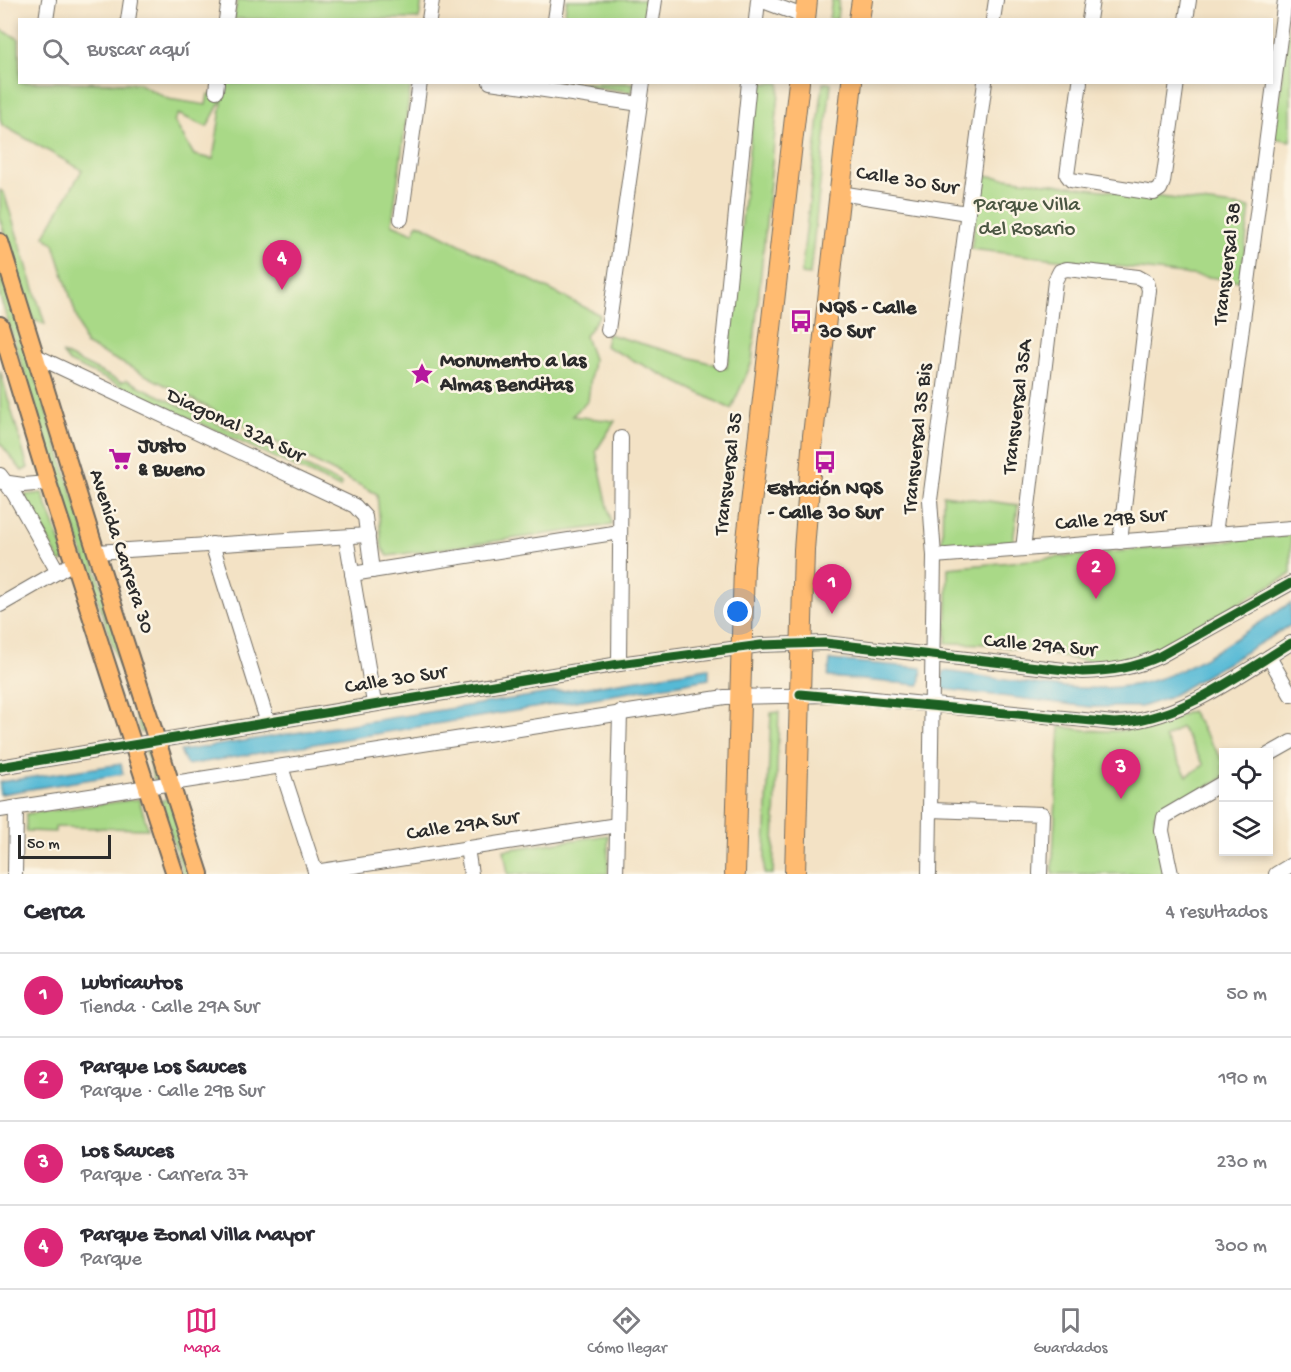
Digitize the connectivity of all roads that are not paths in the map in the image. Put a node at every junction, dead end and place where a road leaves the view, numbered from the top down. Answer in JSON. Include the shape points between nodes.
{"nodes":[{"id":1,"x":49,"y":0,"type":"edge"},
{"id":2,"x":131,"y":0,"type":"edge"},
{"id":3,"x":229,"y":0,"type":"edge"},
{"id":4,"x":432,"y":0,"type":"edge"},
{"id":5,"x":558,"y":0,"type":"edge"},
{"id":6,"x":655,"y":0,"type":"edge"},
{"id":7,"x":759,"y":0,"type":"edge"},
{"id":8,"x":807,"y":0,"type":"edge"},
{"id":9,"x":862,"y":0,"type":"edge"},
{"id":10,"x":996,"y":0,"type":"edge"},
{"id":11,"x":1092,"y":0,"type":"edge"},
{"id":12,"x":1189,"y":0,"type":"edge"},
{"id":13,"x":1285,"y":0,"type":"edge"},
{"id":14,"x":46,"y":18,"type":"edge"},
{"id":15,"x":128,"y":18,"type":"edge"},
{"id":16,"x":226,"y":18,"type":"edge"},
{"id":17,"x":429,"y":18,"type":"edge"},
{"id":18,"x":555,"y":18,"type":"edge"},
{"id":19,"x":652,"y":18,"type":"edge"},
{"id":20,"x":756,"y":18,"type":"edge"},
{"id":21,"x":803,"y":18,"type":"edge"},
{"id":22,"x":805,"y":18,"type":"edge"},
{"id":23,"x":860,"y":18,"type":"edge"},
{"id":24,"x":993,"y":18,"type":"edge"},
{"id":25,"x":1089,"y":18,"type":"edge"},
{"id":26,"x":1186,"y":18,"type":"edge"},
{"id":27,"x":420,"y":84,"type":"edge"},
{"id":28,"x":518,"y":84,"type":"edge"},
{"id":29,"x":643,"y":84,"type":"edge"},
{"id":30,"x":749,"y":84,"type":"edge"},
{"id":31,"x":798,"y":84,"type":"edge"},
{"id":32,"x":852,"y":84,"type":"edge"},
{"id":33,"x":985,"y":84,"type":"edge"},
{"id":34,"x":1080,"y":84,"type":"edge"},
{"id":35,"x":1177,"y":84,"type":"edge"},
{"id":36,"x":546,"y":86,"type":"edge"},
{"id":37,"x":640,"y":104,"type":"junction"},
{"id":38,"x":840,"y":193,"type":"junction"},
{"id":39,"x":967,"y":213,"type":"junction"},
{"id":40,"x":401,"y":219,"type":"dead end"},
{"id":41,"x":0,"y":242,"type":"edge"},
{"id":42,"x":0,"y":325,"type":"edge"},
{"id":43,"x":608,"y":330,"type":"dead end"},
{"id":44,"x":34,"y":355,"type":"junction"},
{"id":45,"x":721,"y":363,"type":"dead end"},
{"id":46,"x":621,"y":438,"type":"dead end"},
{"id":47,"x":2,"y":479,"type":"edge"},
{"id":48,"x":48,"y":483,"type":"junction"},
{"id":49,"x":12,"y":492,"type":"edge"},
{"id":50,"x":1291,"y":528,"type":"edge"},
{"id":51,"x":620,"y":532,"type":"junction"},
{"id":52,"x":1215,"y":534,"type":"junction"},
{"id":53,"x":368,"y":535,"type":"junction"},
{"id":54,"x":346,"y":537,"type":"junction"},
{"id":55,"x":1120,"y":542,"type":"junction"},
{"id":56,"x":212,"y":544,"type":"junction"},
{"id":57,"x":1023,"y":549,"type":"junction"},
{"id":58,"x":96,"y":552,"type":"junction"},
{"id":59,"x":934,"y":556,"type":"junction"},
{"id":60,"x":74,"y":563,"type":"junction"},
{"id":61,"x":372,"y":571,"type":"junction"},
{"id":62,"x":58,"y":572,"type":"junction"},
{"id":63,"x":352,"y":574,"type":"junction"},
{"id":64,"x":1291,"y":583,"type":"edge"},
{"id":65,"x":0,"y":605,"type":"edge"},
{"id":66,"x":1291,"y":643,"type":"edge"},
{"id":67,"x":800,"y":644,"type":"junction"},
{"id":68,"x":740,"y":648,"type":"junction"},
{"id":69,"x":1269,"y":657,"type":"junction"},
{"id":70,"x":933,"y":662,"type":"junction"},
{"id":71,"x":619,"y":664,"type":"junction"},
{"id":72,"x":800,"y":694,"type":"junction"},
{"id":73,"x":1291,"y":695,"type":"edge"},
{"id":74,"x":739,"y":696,"type":"junction"},
{"id":75,"x":932,"y":698,"type":"junction"},
{"id":76,"x":374,"y":703,"type":"junction"},
{"id":77,"x":620,"y":712,"type":"junction"},
{"id":78,"x":267,"y":720,"type":"junction"},
{"id":79,"x":158,"y":740,"type":"junction"},
{"id":80,"x":1291,"y":742,"type":"edge"},
{"id":81,"x":134,"y":745,"type":"junction"},
{"id":82,"x":1273,"y":753,"type":"edge"},
{"id":83,"x":0,"y":767,"type":"edge"},
{"id":84,"x":281,"y":767,"type":"junction"},
{"id":85,"x":172,"y":784,"type":"junction"},
{"id":86,"x":1219,"y":785,"type":"edge"},
{"id":87,"x":147,"y":788,"type":"junction"},
{"id":88,"x":16,"y":808,"type":"junction"},
{"id":89,"x":0,"y":810,"type":"edge"},
{"id":90,"x":931,"y":810,"type":"junction"},
{"id":91,"x":617,"y":825,"type":"junction"},
{"id":92,"x":467,"y":848,"type":"junction"},
{"id":93,"x":1291,"y":865,"type":"edge"},
{"id":94,"x":315,"y":873,"type":"edge"},
{"id":95,"x":15,"y":874,"type":"edge"},
{"id":96,"x":175,"y":874,"type":"edge"},
{"id":97,"x":200,"y":874,"type":"edge"},
{"id":98,"x":471,"y":874,"type":"edge"},
{"id":99,"x":616,"y":874,"type":"edge"},
{"id":100,"x":735,"y":874,"type":"edge"},
{"id":101,"x":795,"y":874,"type":"edge"},
{"id":102,"x":928,"y":874,"type":"edge"},
{"id":103,"x":1040,"y":874,"type":"edge"},
{"id":104,"x":1171,"y":874,"type":"edge"},
{"id":105,"x":1276,"y":874,"type":"edge"}],
"edges":[{"from":1,"to":14,"type":"street"},
{"from":2,"to":15,"type":"street"},
{"from":3,"to":16,"type":"street"},
{"from":4,"to":17,"type":"street"},
{"from":5,"to":18,"type":"street"},
{"from":6,"to":19,"type":"street"},
{"from":7,"to":20,"type":"street"},
{"from":7,"to":21,"type":"street"},
{"from":8,"to":22,"type":"highway"},
{"from":9,"to":23,"type":"highway"},
{"from":10,"to":24,"type":"street"},
{"from":11,"to":25,"type":"street"},
{"from":12,"to":26,"type":"street"},
{"from":13,"to":52,"type":"street","name":"Transversal 38"},
{"from":27,"to":40,"type":"street"},
{"from":28,"to":36,"type":"street"},
{"from":29,"to":37,"type":"street"},
{"from":30,"to":45,"type":"street"},
{"from":31,"to":68,"type":"highway","name":"Transversal 35","via":[[749,509]]},
{"from":32,"to":38,"type":"highway"},
{"from":33,"to":39,"type":"street","name":"Transversal 35 Bis"},
{"from":34,"to":35,"type":"street","via":[[1068,175],[1071,180],[1154,192],[1160,189]]},
{"from":36,"to":37,"type":"street"},
{"from":37,"to":43,"type":"street"},
{"from":38,"to":39,"type":"street","name":"Calle 30 Sur"},
{"from":38,"to":67,"type":"highway","via":[[813,436]]},
{"from":39,"to":59,"type":"street","name":"Transversal 35 Bis","via":[[930,500]]},
{"from":41,"to":44,"type":"main road","name":"Avenida Carrera 30"},
{"from":42,"to":48,"type":"main road"},
{"from":44,"to":53,"type":"street","name":"Diagonal 32A Sur","via":[[355,506],[365,517]]},
{"from":44,"to":58,"type":"main road","name":"Avenida Carrera 30"},
{"from":46,"to":51,"type":"street"},
{"from":47,"to":49,"type":"street"},
{"from":48,"to":49,"type":"street"},
{"from":48,"to":60,"type":"main road"},
{"from":49,"to":62,"type":"street"},
{"from":50,"to":52,"type":"street","name":"Calle 29B Sur"},
{"from":51,"to":61,"type":"street"},
{"from":51,"to":71,"type":"street"},
{"from":52,"to":55,"type":"street","name":"Calle 29B Sur"},
{"from":53,"to":54,"type":"street"},
{"from":53,"to":61,"type":"street","name":"Diagonal 32A Sur"},
{"from":54,"to":56,"type":"street"},
{"from":54,"to":63,"type":"street"},
{"from":55,"to":57,"type":"street","name":"Calle 29B Sur"},
{"from":55,"to":57,"type":"street","name":"Transversal 35A","via":[[1149,290],[1147,282],[1138,278],[1076,269],[1060,271],[1055,281]]},
{"from":56,"to":58,"type":"street"},
{"from":56,"to":78,"type":"street"},
{"from":57,"to":59,"type":"street","name":"Calle 29B Sur"},
{"from":58,"to":79,"type":"main road","name":"Avenida Carrera 30"},
{"from":59,"to":70,"type":"street","name":"Transversal 35 Bis"},
{"from":60,"to":62,"type":"street"},
{"from":60,"to":81,"type":"main road"},
{"from":61,"to":63,"type":"street"},
{"from":62,"to":65,"type":"street"},
{"from":63,"to":76,"type":"street"},
{"from":64,"to":70,"type":"street","name":"Calle 29A Sur","via":[[1139,666],[1083,672]]},
{"from":66,"to":69,"type":"street"},
{"from":67,"to":68,"type":"street","name":"Calle 30 Sur"},
{"from":67,"to":70,"type":"street","name":"Calle 29A Sur","via":[[825,643]]},
{"from":67,"to":72,"type":"highway"},
{"from":68,"to":71,"type":"street","name":"Calle 30 Sur"},
{"from":68,"to":74,"type":"highway","name":"Transversal 35"},
{"from":69,"to":73,"type":"street"},
{"from":69,"to":75,"type":"street","via":[[1185,705],[1135,722],[1114,723]]},
{"from":70,"to":75,"type":"street","name":"Transversal 35 Bis"},
{"from":71,"to":76,"type":"street","name":"Calle 30 Sur"},
{"from":72,"to":74,"type":"street"},
{"from":72,"to":75,"type":"street"},
{"from":72,"to":101,"type":"highway"},
{"from":74,"to":77,"type":"street"},
{"from":74,"to":100,"type":"highway","name":"Transversal 35"},
{"from":75,"to":90,"type":"street","name":"Transversal 35 Bis"},
{"from":76,"to":78,"type":"street","name":"Calle 30 Sur"},
{"from":77,"to":84,"type":"street"},
{"from":77,"to":91,"type":"street"},
{"from":78,"to":79,"type":"street","name":"Calle 30 Sur"},
{"from":79,"to":81,"type":"street","name":"Calle 30 Sur"},
{"from":79,"to":85,"type":"main road","name":"Avenida Carrera 30"},
{"from":80,"to":82,"type":"street"},
{"from":81,"to":83,"type":"street","name":"Calle 30 Sur"},
{"from":81,"to":87,"type":"main road"},
{"from":84,"to":85,"type":"street"},
{"from":84,"to":94,"type":"street"},
{"from":85,"to":87,"type":"street"},
{"from":85,"to":97,"type":"main road","name":"Avenida Carrera 30"},
{"from":86,"to":104,"type":"street","via":[[1164,817],[1162,831]]},
{"from":87,"to":88,"type":"street"},
{"from":87,"to":96,"type":"main road"},
{"from":88,"to":89,"type":"street"},
{"from":88,"to":95,"type":"street"},
{"from":90,"to":102,"type":"street","name":"Transversal 35 Bis"},
{"from":90,"to":103,"type":"street","via":[[1042,814]]},
{"from":91,"to":92,"type":"street","name":"Calle 29A Sur"},
{"from":91,"to":99,"type":"street"},
{"from":92,"to":94,"type":"street","name":"Calle 29A Sur"},
{"from":92,"to":98,"type":"street"},
{"from":93,"to":105,"type":"street"}]}
